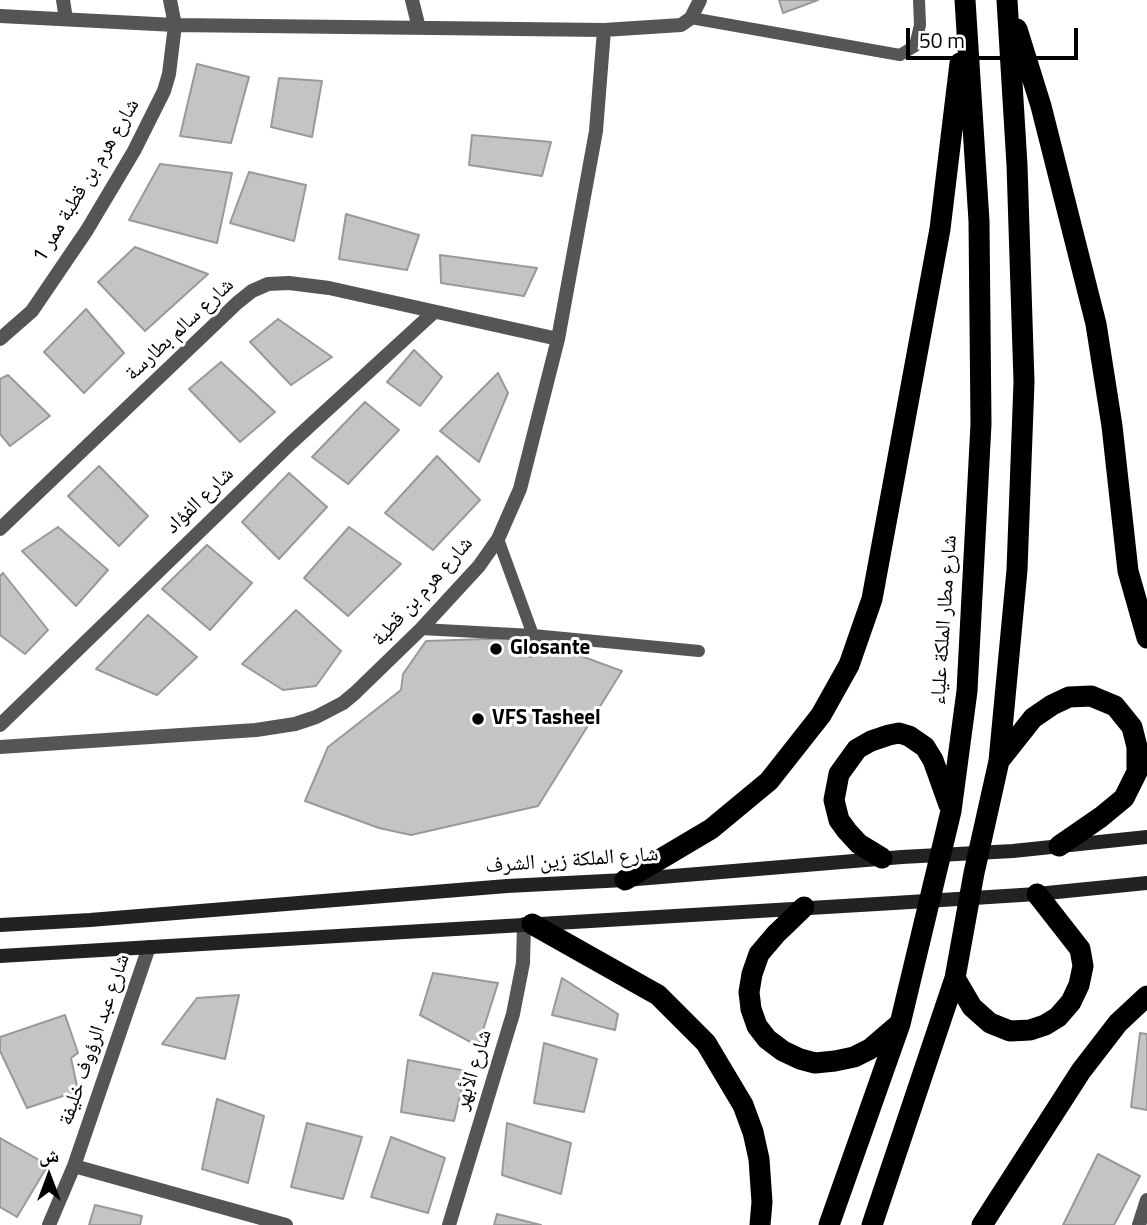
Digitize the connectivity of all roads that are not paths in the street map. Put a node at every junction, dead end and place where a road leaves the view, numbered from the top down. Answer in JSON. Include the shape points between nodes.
{"nodes":[{"id":1,"x":63,"y":0,"type":"edge"},
{"id":2,"x":170,"y":0,"type":"edge"},
{"id":3,"x":412,"y":0,"type":"edge"},
{"id":4,"x":700,"y":0,"type":"edge"},
{"id":5,"x":919,"y":0,"type":"edge"},
{"id":6,"x":1007,"y":0,"type":"edge"},
{"id":7,"x":965,"y":6,"type":"edge"},
{"id":8,"x":0,"y":16,"type":"edge"},
{"id":9,"x":691,"y":18,"type":"junction"},
{"id":10,"x":66,"y":19,"type":"junction"},
{"id":11,"x":175,"y":25,"type":"junction"},
{"id":12,"x":419,"y":28,"type":"junction"},
{"id":13,"x":604,"y":30,"type":"junction"},
{"id":14,"x":434,"y":312,"type":"junction"},
{"id":15,"x":558,"y":339,"type":"junction"},
{"id":16,"x":0,"y":340,"type":"edge"},
{"id":17,"x":0,"y":529,"type":"edge"},
{"id":18,"x":498,"y":539,"type":"junction"},
{"id":19,"x":421,"y":629,"type":"junction"},
{"id":20,"x":533,"y":635,"type":"junction"},
{"id":21,"x":1147,"y":638,"type":"edge"},
{"id":22,"x":699,"y":651,"type":"dead end"},
{"id":23,"x":0,"y":725,"type":"edge"},
{"id":24,"x":0,"y":747,"type":"edge"},
{"id":25,"x":999,"y":761,"type":"junction"},
{"id":26,"x":950,"y":811,"type":"junction"},
{"id":27,"x":1147,"y":837,"type":"edge"},
{"id":28,"x":1059,"y":846,"type":"junction"},
{"id":29,"x":892,"y":858,"type":"junction"},
{"id":30,"x":625,"y":880,"type":"junction"},
{"id":31,"x":1147,"y":883,"type":"edge"},
{"id":32,"x":1037,"y":894,"type":"junction"},
{"id":33,"x":804,"y":907,"type":"junction"},
{"id":34,"x":528,"y":924,"type":"junction"},
{"id":35,"x":0,"y":925,"type":"edge"},
{"id":36,"x":149,"y":947,"type":"junction"},
{"id":37,"x":0,"y":956,"type":"edge"},
{"id":38,"x":955,"y":978,"type":"junction"},
{"id":39,"x":1147,"y":996,"type":"edge"},
{"id":40,"x":900,"y":1024,"type":"junction"},
{"id":41,"x":74,"y":1166,"type":"junction"},
{"id":42,"x":1147,"y":1200,"type":"edge"},
{"id":43,"x":49,"y":1225,"type":"edge"},
{"id":44,"x":286,"y":1225,"type":"edge"},
{"id":45,"x":449,"y":1225,"type":"edge"},
{"id":46,"x":760,"y":1225,"type":"edge"},
{"id":47,"x":830,"y":1225,"type":"edge"},
{"id":48,"x":872,"y":1225,"type":"edge"},
{"id":49,"x":982,"y":1225,"type":"edge"},
{"id":50,"x":1139,"y":1225,"type":"edge"}],
"edges":[{"from":1,"to":10,"type":"street"},
{"from":2,"to":11,"type":"street","name":"شارع هرم بن قطبة ممر 1"},
{"from":3,"to":12,"type":"street"},
{"from":4,"to":9,"type":"street"},
{"from":5,"to":9,"type":"lane","via":[[915,46],[900,55]]},
{"from":6,"to":21,"type":"highway","via":[[1041,106],[1096,324],[1128,571]]},
{"from":6,"to":25,"type":"highway","via":[[1024,382],[1017,570]]},
{"from":7,"to":26,"type":"highway","name":"شارع مطار الملكة علياء","via":[[979,221],[981,424],[967,691]]},
{"from":7,"to":30,"type":"highway","via":[[940,229],[872,598],[849,665],[821,715],[769,781],[710,829]]},
{"from":8,"to":10,"type":"street"},
{"from":9,"to":13,"type":"street","via":[[669,27]]},
{"from":10,"to":11,"type":"street"},
{"from":11,"to":12,"type":"street"},
{"from":11,"to":16,"type":"street","name":"شارع هرم بن قطبة ممر 1","via":[[164,91],[134,151],[38,302]]},
{"from":12,"to":13,"type":"street"},
{"from":13,"to":15,"type":"street","name":"شارع هرم بن قطبة","via":[[596,131]]},
{"from":14,"to":15,"type":"street","name":"شارع سالم بطارسة"},
{"from":14,"to":17,"type":"street","name":"شارع سالم بطارسة","via":[[289,283],[252,291]]},
{"from":14,"to":23,"type":"street","name":"شارع الفؤاد","via":[[290,443]]},
{"from":15,"to":18,"type":"street","name":"شارع هرم بن قطبة","via":[[520,489]]},
{"from":18,"to":19,"type":"street","name":"شارع هرم بن قطبة"},
{"from":18,"to":20,"type":"lane"},
{"from":19,"to":20,"type":"lane"},
{"from":19,"to":24,"type":"street","name":"شارع هرم بن قطبة","via":[[343,703],[295,724]]},
{"from":20,"to":22,"type":"lane"},
{"from":25,"to":28,"type":"highway","via":[[1033,718],[1069,697],[1091,696],[1115,706],[1132,727],[1137,772],[1124,797]]},
{"from":25,"to":38,"type":"highway"},
{"from":26,"to":29,"type":"highway","via":[[933,760],[925,747],[909,736],[889,735],[857,749],[839,774],[834,800],[839,820],[859,844]]},
{"from":26,"to":40,"type":"highway","name":"شارع مطار الملكة علياء"},
{"from":27,"to":28,"type":"main road","name":"شارع الملكة زين الشرف"},
{"from":28,"to":29,"type":"main road","name":"شارع الملكة زين الشرف"},
{"from":29,"to":30,"type":"main road","name":"شارع الملكة زين الشرف"},
{"from":30,"to":35,"type":"main road","name":"شارع الملكة زين الشرف"},
{"from":31,"to":32,"type":"main road"},
{"from":32,"to":33,"type":"main road"},
{"from":32,"to":38,"type":"highway","via":[[1080,949],[1083,966],[1071,1002],[1058,1017],[1030,1030],[1010,1031],[990,1023],[972,1007]]},
{"from":33,"to":34,"type":"main road"},
{"from":33,"to":40,"type":"highway","via":[[760,954],[752,974],[751,1009],[767,1040],[800,1059],[835,1061],[870,1049]]},
{"from":34,"to":36,"type":"main road"},
{"from":34,"to":45,"type":"street","name":"شارع الأبهر","via":[[513,1014]]},
{"from":34,"to":46,"type":"highway","via":[[658,995],[706,1043],[743,1105],[753,1132],[759,1159]]},
{"from":36,"to":37,"type":"main road"},
{"from":36,"to":41,"type":"street","name":"شارع عبد الرؤوف خليفة"},
{"from":38,"to":48,"type":"highway"},
{"from":39,"to":49,"type":"highway","via":[[1118,1023],[1081,1071]]},
{"from":40,"to":47,"type":"highway","name":"شارع مطار الملكة علياء"},
{"from":41,"to":43,"type":"street","name":"شارع عبد الرؤوف خليفة"},
{"from":41,"to":44,"type":"street"},
{"from":42,"to":50,"type":"street"}]}
